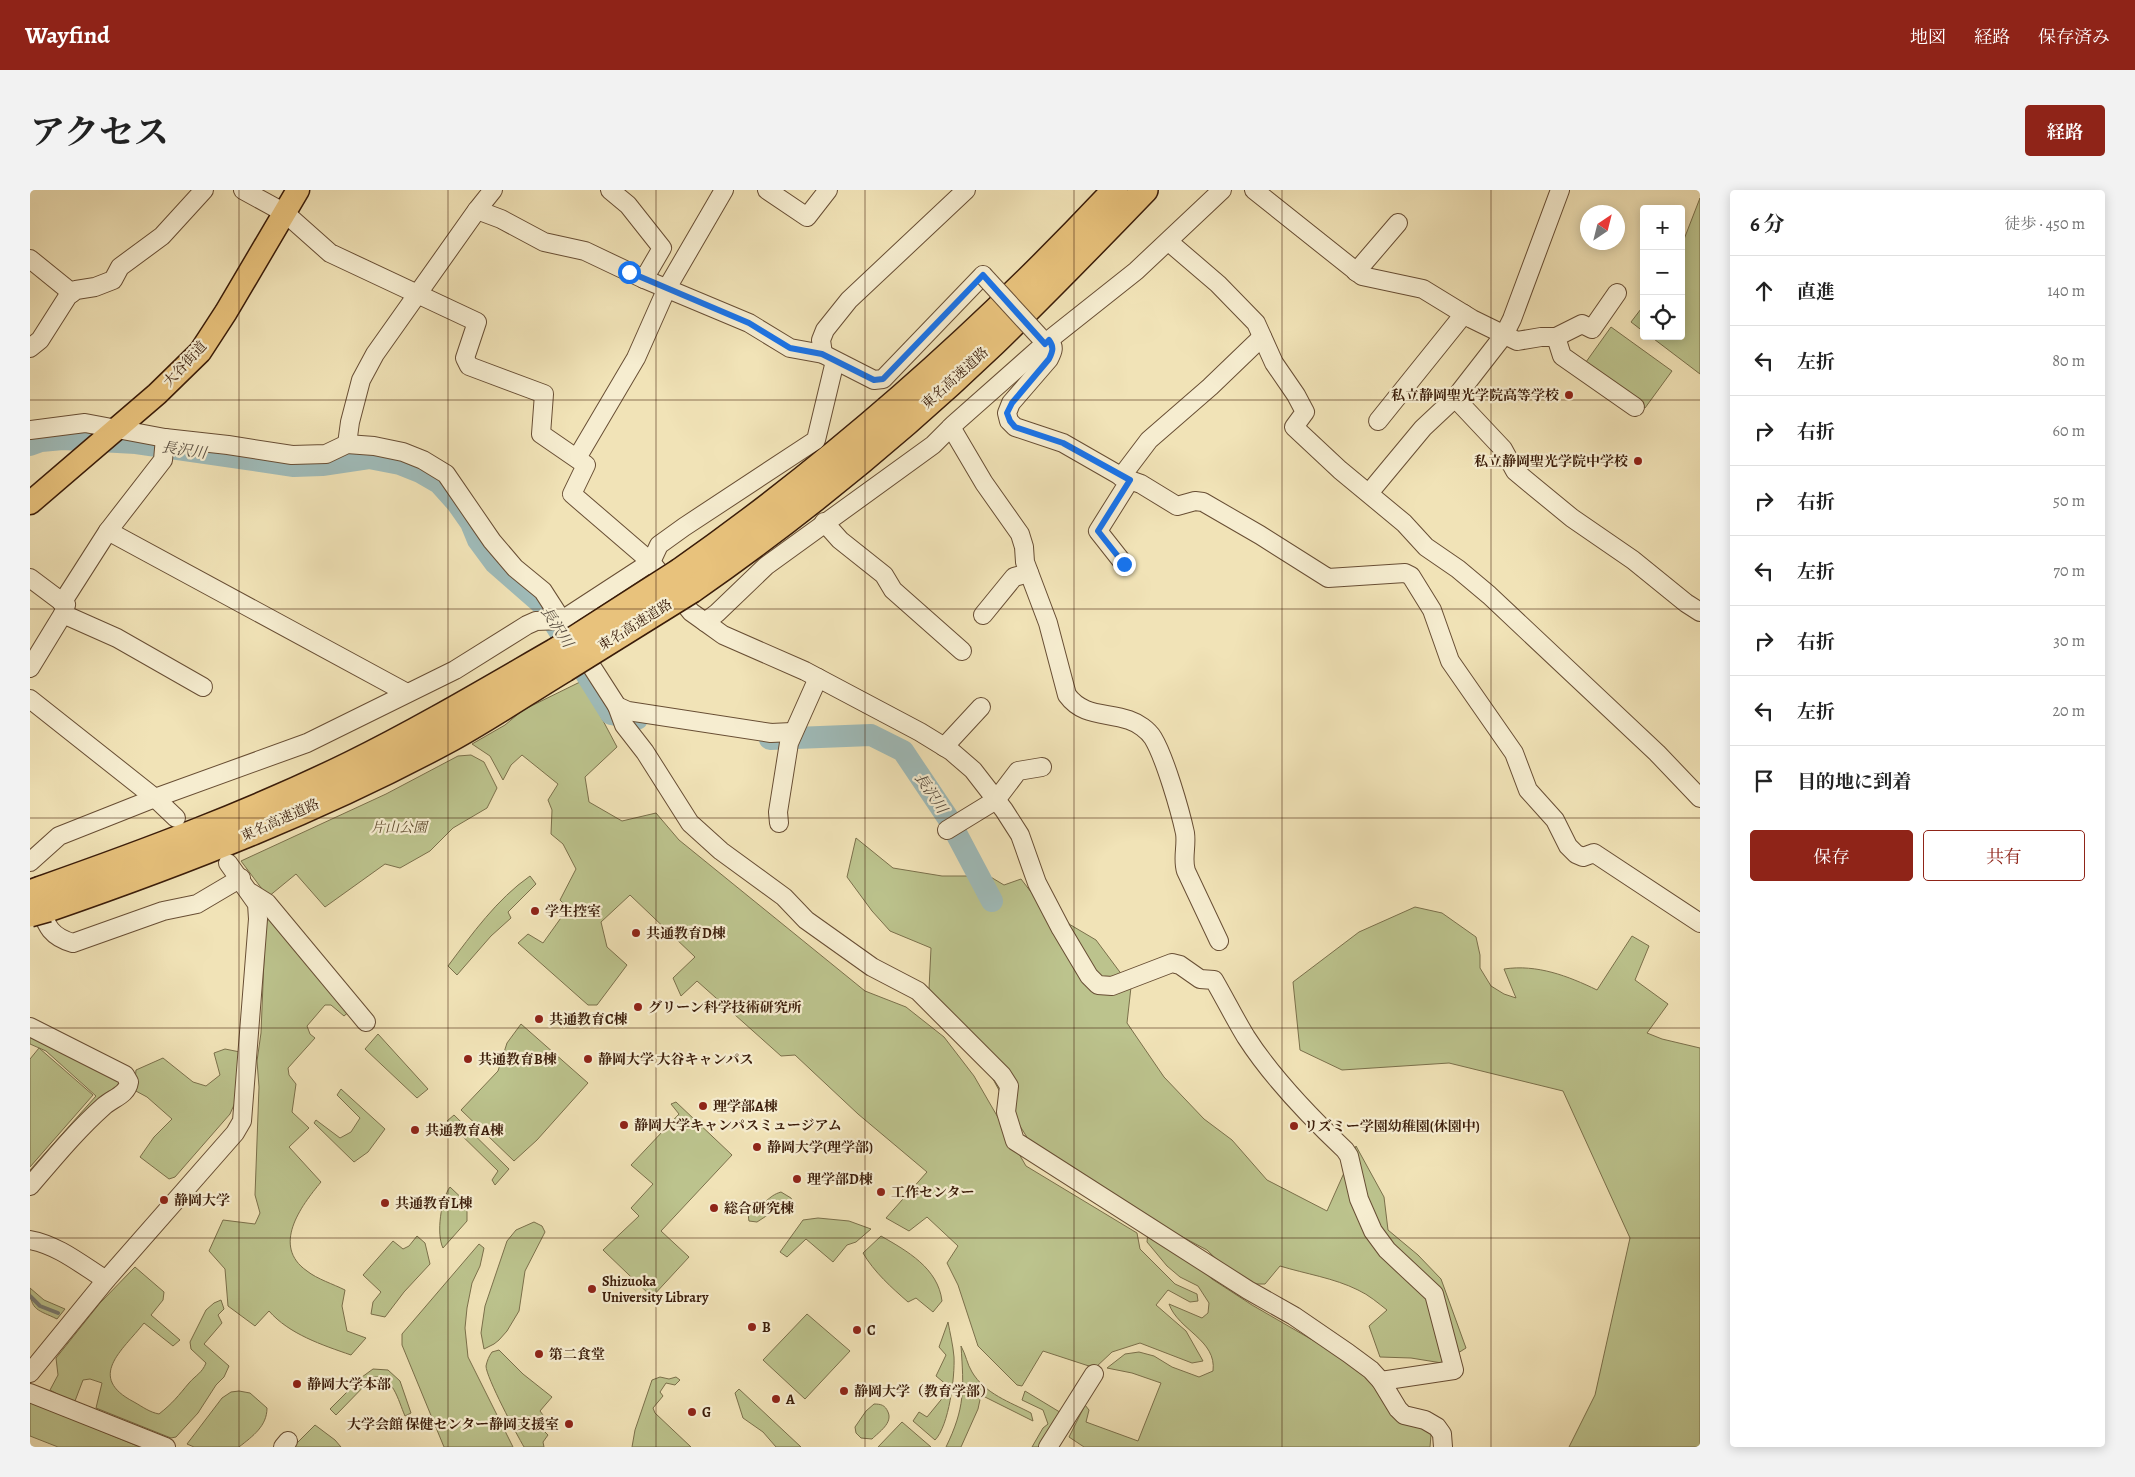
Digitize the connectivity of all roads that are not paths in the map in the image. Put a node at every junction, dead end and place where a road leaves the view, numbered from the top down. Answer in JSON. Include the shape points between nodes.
{"nodes":[{"id":1,"x":204,"y":190,"type":"edge"},
{"id":2,"x":243,"y":190,"type":"edge"},
{"id":3,"x":298,"y":190,"type":"edge"},
{"id":4,"x":493,"y":190,"type":"edge"},
{"id":5,"x":610,"y":190,"type":"edge"},
{"id":6,"x":724,"y":190,"type":"edge"},
{"id":7,"x":767,"y":190,"type":"edge"},
{"id":8,"x":828,"y":190,"type":"edge"},
{"id":9,"x":966,"y":190,"type":"edge"},
{"id":10,"x":1115,"y":190,"type":"edge"},
{"id":11,"x":1145,"y":190,"type":"edge"},
{"id":12,"x":1222,"y":190,"type":"edge"},
{"id":13,"x":1560,"y":190,"type":"edge"},
{"id":14,"x":1265,"y":194,"type":"edge"},
{"id":15,"x":477,"y":210,"type":"junction"},
{"id":16,"x":285,"y":212,"type":"junction"},
{"id":17,"x":1398,"y":223,"type":"dead end"},
{"id":18,"x":1169,"y":242,"type":"junction"},
{"id":19,"x":30,"y":260,"type":"edge"},
{"id":20,"x":1356,"y":272,"type":"junction"},
{"id":21,"x":644,"y":279,"type":"junction"},
{"id":22,"x":667,"y":288,"type":"junction"},
{"id":23,"x":72,"y":293,"type":"junction"},
{"id":24,"x":418,"y":293,"type":"junction"},
{"id":25,"x":1617,"y":293,"type":"dead end"},
{"id":26,"x":1464,"y":314,"type":"junction"},
{"id":27,"x":1504,"y":335,"type":"junction"},
{"id":28,"x":1262,"y":337,"type":"junction"},
{"id":29,"x":1556,"y":338,"type":"junction"},
{"id":30,"x":1044,"y":340,"type":"junction"},
{"id":31,"x":30,"y":348,"type":"edge"},
{"id":32,"x":829,"y":358,"type":"junction"},
{"id":33,"x":1455,"y":398,"type":"junction"},
{"id":34,"x":1634,"y":407,"type":"dead end"},
{"id":35,"x":1378,"y":421,"type":"dead end"},
{"id":36,"x":950,"y":427,"type":"junction"},
{"id":37,"x":117,"y":429,"type":"junction"},
{"id":38,"x":30,"y":430,"type":"edge"},
{"id":39,"x":165,"y":439,"type":"junction"},
{"id":40,"x":347,"y":444,"type":"junction"},
{"id":41,"x":577,"y":458,"type":"junction"},
{"id":42,"x":1126,"y":478,"type":"junction"},
{"id":43,"x":1369,"y":493,"type":"junction"},
{"id":44,"x":30,"y":503,"type":"edge"},
{"id":45,"x":824,"y":522,"type":"junction"},
{"id":46,"x":108,"y":530,"type":"junction"},
{"id":47,"x":651,"y":562,"type":"junction"},
{"id":48,"x":1124,"y":564,"type":"dead end"},
{"id":49,"x":1029,"y":573,"type":"junction"},
{"id":50,"x":30,"y":578,"type":"edge"},
{"id":51,"x":686,"y":580,"type":"junction"},
{"id":52,"x":62,"y":608,"type":"junction"},
{"id":53,"x":1700,"y":612,"type":"edge"},
{"id":54,"x":983,"y":615,"type":"dead end"},
{"id":55,"x":562,"y":620,"type":"junction"},
{"id":56,"x":704,"y":622,"type":"junction"},
{"id":57,"x":962,"y":651,"type":"dead end"},
{"id":58,"x":30,"y":668,"type":"edge"},
{"id":59,"x":818,"y":678,"type":"junction"},
{"id":60,"x":203,"y":687,"type":"dead end"},
{"id":61,"x":408,"y":694,"type":"junction"},
{"id":62,"x":30,"y":699,"type":"edge"},
{"id":63,"x":617,"y":706,"type":"junction"},
{"id":64,"x":981,"y":707,"type":"dead end"},
{"id":65,"x":791,"y":736,"type":"junction"},
{"id":66,"x":944,"y":747,"type":"junction"},
{"id":67,"x":1042,"y":767,"type":"dead end"},
{"id":68,"x":155,"y":798,"type":"junction"},
{"id":69,"x":1700,"y":798,"type":"edge"},
{"id":70,"x":996,"y":800,"type":"junction"},
{"id":71,"x":176,"y":818,"type":"dead end"},
{"id":72,"x":779,"y":823,"type":"dead end"},
{"id":73,"x":952,"y":827,"type":"dead end"},
{"id":74,"x":30,"y":862,"type":"edge"},
{"id":75,"x":228,"y":863,"type":"dead end"},
{"id":76,"x":241,"y":878,"type":"junction"},
{"id":77,"x":251,"y":893,"type":"junction"},
{"id":78,"x":36,"y":898,"type":"edge"},
{"id":79,"x":1700,"y":923,"type":"edge"},
{"id":80,"x":1219,"y":941,"type":"dead end"},
{"id":81,"x":366,"y":1022,"type":"dead end"},
{"id":82,"x":30,"y":1027,"type":"edge"},
{"id":83,"x":30,"y":1186,"type":"edge"},
{"id":84,"x":30,"y":1240,"type":"edge"},
{"id":85,"x":106,"y":1280,"type":"junction"},
{"id":86,"x":30,"y":1373,"type":"edge"},
{"id":87,"x":1094,"y":1374,"type":"dead end"},
{"id":88,"x":1381,"y":1381,"type":"junction"},
{"id":89,"x":30,"y":1393,"type":"edge"},
{"id":90,"x":166,"y":1447,"type":"edge"},
{"id":91,"x":1048,"y":1447,"type":"edge"},
{"id":92,"x":1443,"y":1447,"type":"edge"}],
"edges":[{"from":1,"to":23,"type":"street","via":[[162,236],[120,267],[113,280]]},
{"from":2,"to":16,"type":"street"},
{"from":3,"to":16,"type":"main road","name":"大谷街道"},
{"from":4,"to":15,"type":"street"},
{"from":5,"to":21,"type":"street","via":[[628,205],[662,248]]},
{"from":6,"to":22,"type":"street"},
{"from":7,"to":8,"type":"street","via":[[807,217]]},
{"from":9,"to":32,"type":"street","via":[[850,300],[825,330],[821,340]]},
{"from":10,"to":51,"type":"highway","name":"東名高速道路","via":[[1029,280],[955,350],[742,528]]},
{"from":11,"to":51,"type":"highway","name":"東名高速道路","via":[[992,344],[850,469],[761,541]]},
{"from":12,"to":18,"type":"street"},
{"from":13,"to":27,"type":"street"},
{"from":14,"to":20,"type":"street"},
{"from":15,"to":21,"type":"street","via":[[544,242],[577,247]]},
{"from":15,"to":24,"type":"street"},
{"from":16,"to":24,"type":"street","via":[[330,253]]},
{"from":16,"to":37,"type":"main road","name":"大谷街道","via":[[200,352]]},
{"from":17,"to":20,"type":"street"},
{"from":18,"to":28,"type":"street","via":[[1218,284],[1256,323]]},
{"from":18,"to":30,"type":"street","via":[[1098,304]]},
{"from":19,"to":23,"type":"street"},
{"from":20,"to":26,"type":"street","via":[[1423,290]]},
{"from":21,"to":22,"type":"street"},
{"from":22,"to":32,"type":"street","via":[[749,323],[790,348]]},
{"from":22,"to":41,"type":"street","via":[[636,358]]},
{"from":23,"to":31,"type":"street","via":[[40,340]]},
{"from":24,"to":40,"type":"street","via":[[375,354],[361,380]]},
{"from":24,"to":41,"type":"street","via":[[477,322],[464,358],[469,366],[544,394],[541,434]]},
{"from":25,"to":29,"type":"street","via":[[1592,329],[1582,324]]},
{"from":26,"to":27,"type":"street"},
{"from":26,"to":35,"type":"street"},
{"from":27,"to":29,"type":"street","via":[[1517,341]]},
{"from":27,"to":33,"type":"street"},
{"from":28,"to":42,"type":"street","via":[[1149,440]]},
{"from":28,"to":43,"type":"street","via":[[1274,363],[1305,412],[1294,427]]},
{"from":29,"to":34,"type":"street","via":[[1562,356]]},
{"from":30,"to":32,"type":"street","bridge":true,"via":[[983,275],[883,379],[874,380]]},
{"from":30,"to":36,"type":"street"},
{"from":30,"to":42,"type":"street","via":[[1053,345],[1053,350],[1012,403],[1007,413],[1010,421],[1015,427],[1063,443]]},
{"from":32,"to":47,"type":"street","via":[[816,440],[659,545]]},
{"from":33,"to":43,"type":"street","via":[[1423,428]]},
{"from":33,"to":53,"type":"street","via":[[1502,449],[1516,471],[1533,486]]},
{"from":36,"to":45,"type":"street","via":[[933,445]]},
{"from":36,"to":49,"type":"street","via":[[1020,534]]},
{"from":37,"to":38,"type":"street","via":[[85,423]]},
{"from":37,"to":39,"type":"street"},
{"from":37,"to":44,"type":"main road","name":"大谷街道"},
{"from":39,"to":40,"type":"street","via":[[292,455],[326,454]]},
{"from":39,"to":46,"type":"street","via":[[163,460]]},
{"from":40,"to":55,"type":"street","via":[[403,452],[446,474],[492,541],[515,568],[544,591]]},
{"from":41,"to":47,"type":"street","via":[[586,465],[572,494]]},
{"from":42,"to":48,"type":"street","via":[[1098,531]]},
{"from":42,"to":79,"type":"street","via":[[1177,506],[1203,502],[1328,578],[1405,573],[1411,576],[1432,610],[1450,661],[1514,753],[1528,790],[1555,820],[1568,846],[1583,857],[1594,853]]},
{"from":43,"to":69,"type":"street","via":[[1426,547],[1489,595],[1657,752]]},
{"from":45,"to":56,"type":"street","via":[[766,566]]},
{"from":45,"to":57,"type":"street","via":[[840,540],[884,575],[893,590]]},
{"from":46,"to":52,"type":"street"},
{"from":46,"to":61,"type":"street"},
{"from":47,"to":55,"type":"street"},
{"from":47,"to":56,"type":"street","via":[[691,612]]},
{"from":49,"to":54,"type":"street","via":[[1014,577]]},
{"from":49,"to":80,"type":"street","via":[[1048,624],[1067,695],[1073,703],[1085,711],[1129,720],[1152,736],[1181,818],[1185,835],[1183,863]]},
{"from":50,"to":52,"type":"street"},
{"from":51,"to":78,"type":"highway","name":"東名高速道路","bridge":true,"via":[[561,660],[452,737],[351,789],[220,847]]},
{"from":52,"to":58,"type":"street"},
{"from":52,"to":60,"type":"street"},
{"from":55,"to":61,"type":"street","via":[[536,621],[527,625],[455,670]]},
{"from":55,"to":63,"type":"street"},
{"from":56,"to":59,"type":"street","via":[[723,635]]},
{"from":59,"to":65,"type":"street"},
{"from":59,"to":66,"type":"street"},
{"from":61,"to":68,"type":"street","via":[[307,743]]},
{"from":62,"to":68,"type":"street"},
{"from":63,"to":65,"type":"street","via":[[628,711]]},
{"from":63,"to":88,"type":"street","via":[[624,725],[690,823],[721,851],[784,897],[806,920],[872,967],[918,991],[1002,1074],[1009,1086],[1006,1112],[1015,1141],[1294,1316],[1371,1370]]},
{"from":64,"to":66,"type":"street"},
{"from":65,"to":72,"type":"street"},
{"from":66,"to":70,"type":"street","via":[[973,770]]},
{"from":67,"to":70,"type":"street","via":[[1018,771]]},
{"from":68,"to":71,"type":"street"},
{"from":68,"to":74,"type":"street","via":[[59,836]]},
{"from":70,"to":73,"type":"street"},
{"from":70,"to":88,"type":"street","via":[[1020,835],[1037,883],[1089,976],[1098,985],[1112,986],[1172,963],[1200,979],[1214,980],[1246,1038],[1298,1102],[1349,1156],[1359,1199],[1373,1230],[1387,1250],[1434,1294],[1454,1370]]},
{"from":75,"to":76,"type":"street"},
{"from":76,"to":77,"type":"street"},
{"from":76,"to":78,"type":"street","via":[[197,904],[163,911],[73,943],[53,934]]},
{"from":77,"to":81,"type":"street","via":[[267,903]]},
{"from":77,"to":85,"type":"street","via":[[257,904],[258,919],[242,1121]]},
{"from":82,"to":83,"type":"street","via":[[125,1076],[129,1082],[125,1091],[79,1130]]},
{"from":84,"to":85,"type":"street","via":[[55,1248]]},
{"from":85,"to":86,"type":"street"},
{"from":87,"to":91,"type":"street"},
{"from":88,"to":92,"type":"street","via":[[1404,1415],[1437,1427],[1442,1434]]},
{"from":89,"to":90,"type":"street"}]}
